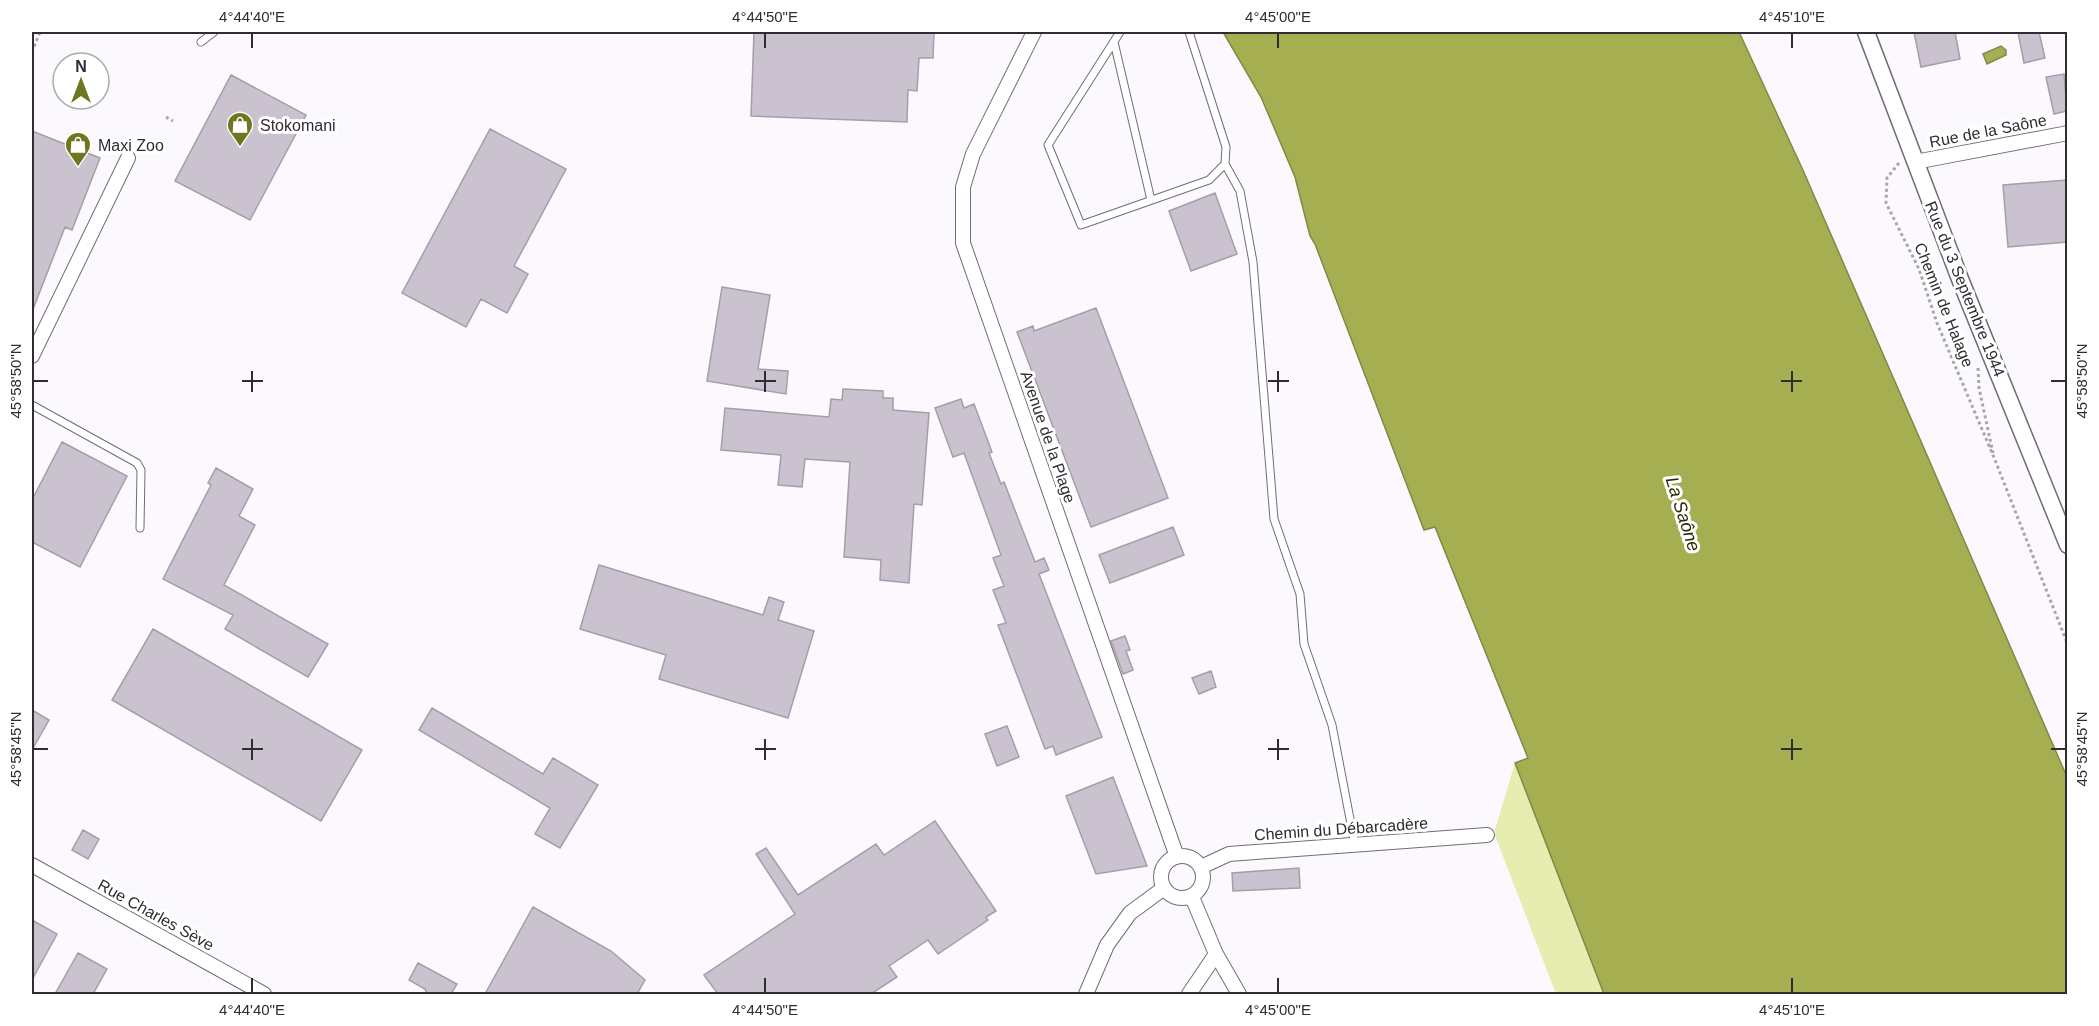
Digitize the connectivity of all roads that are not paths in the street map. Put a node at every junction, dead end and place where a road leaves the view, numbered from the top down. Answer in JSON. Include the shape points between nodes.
{"nodes":[{"id":1,"x":214,"y":32,"type":"edge"},
{"id":2,"x":1034,"y":32,"type":"edge"},
{"id":3,"x":1120,"y":32,"type":"edge"},
{"id":4,"x":1189,"y":32,"type":"edge"},
{"id":5,"x":1866,"y":32,"type":"edge"},
{"id":6,"x":201,"y":42,"type":"dead end"},
{"id":7,"x":1114,"y":42,"type":"junction"},
{"id":8,"x":2067,"y":133,"type":"edge"},
{"id":9,"x":128,"y":158,"type":"dead end"},
{"id":10,"x":1908,"y":162,"type":"junction"},
{"id":11,"x":1225,"y":164,"type":"junction"},
{"id":12,"x":1151,"y":200,"type":"junction"},
{"id":13,"x":32,"y":356,"type":"edge"},
{"id":14,"x":32,"y":405,"type":"edge"},
{"id":15,"x":140,"y":528,"type":"dead end"},
{"id":16,"x":2067,"y":545,"type":"edge"},
{"id":17,"x":1487,"y":835,"type":"dead end"},
{"id":18,"x":1355,"y":845,"type":"junction"},
{"id":19,"x":1177,"y":857,"type":"junction"},
{"id":20,"x":32,"y":865,"type":"edge"},
{"id":21,"x":1201,"y":867,"type":"junction"},
{"id":22,"x":1164,"y":888,"type":"junction"},
{"id":23,"x":1192,"y":897,"type":"junction"},
{"id":24,"x":1216,"y":954,"type":"junction"},
{"id":25,"x":264,"y":994,"type":"edge"},
{"id":26,"x":1086,"y":994,"type":"edge"},
{"id":27,"x":1189,"y":994,"type":"edge"},
{"id":28,"x":1239,"y":994,"type":"edge"}],
"edges":[{"from":1,"to":6,"type":"lane"},
{"from":2,"to":19,"type":"street","name":"Avenue de la Plage","via":[[973,154],[963,188],[963,243]]},
{"from":3,"to":7,"type":"lane"},
{"from":4,"to":11,"type":"lane","via":[[1226,147]]},
{"from":5,"to":10,"type":"street","name":"Rue du 3 Septembre 1944"},
{"from":7,"to":12,"type":"lane"},
{"from":7,"to":12,"type":"lane","via":[[1048,145],[1081,225]]},
{"from":8,"to":10,"type":"street","name":"Rue de la Saône"},
{"from":9,"to":13,"type":"street"},
{"from":10,"to":16,"type":"street","name":"Rue du 3 Septembre 1944"},
{"from":11,"to":12,"type":"lane","via":[[1209,180]]},
{"from":11,"to":18,"type":"lane","via":[[1240,191],[1253,262],[1274,519],[1300,594],[1304,644],[1332,725]]},
{"from":14,"to":15,"type":"lane","via":[[137,463],[141,470]]},
{"from":17,"to":18,"type":"street","name":"Chemin du Débarcadère"},
{"from":18,"to":21,"type":"street","name":"Chemin du Débarcadère","via":[[1229,854]]},
{"from":19,"to":21,"type":"street","via":[[1191,858]]},
{"from":19,"to":22,"type":"street","via":[[1161,873]]},
{"from":20,"to":25,"type":"street","name":"Rue Charles Sève"},
{"from":21,"to":23,"type":"street","via":[[1201,887]]},
{"from":22,"to":23,"type":"street","via":[[1176,898]]},
{"from":22,"to":26,"type":"street","via":[[1130,913],[1107,945]]},
{"from":23,"to":24,"type":"street"},
{"from":24,"to":27,"type":"street"},
{"from":24,"to":28,"type":"street"}]}
